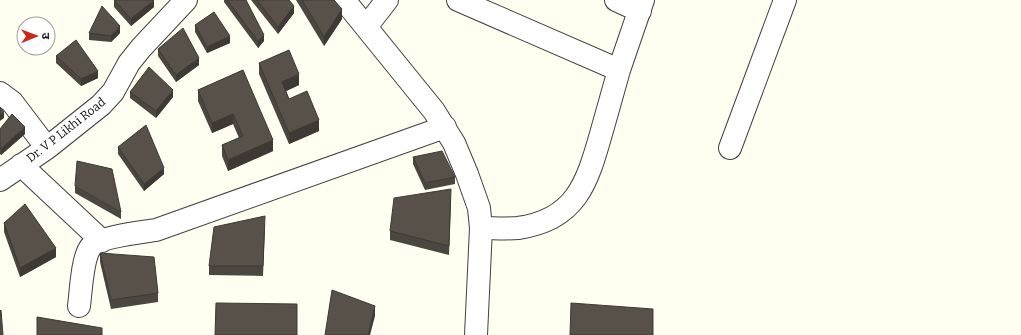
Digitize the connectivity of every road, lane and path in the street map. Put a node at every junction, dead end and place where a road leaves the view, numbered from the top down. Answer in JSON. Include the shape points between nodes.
{"nodes":[{"id":1,"x":186,"y":0,"type":"edge"},
{"id":2,"x":344,"y":0,"type":"edge"},
{"id":3,"x":387,"y":0,"type":"edge"},
{"id":4,"x":458,"y":0,"type":"edge"},
{"id":5,"x":616,"y":0,"type":"edge"},
{"id":6,"x":786,"y":0,"type":"edge"},
{"id":7,"x":641,"y":5,"type":"edge"},
{"id":8,"x":366,"y":27,"type":"junction"},
{"id":9,"x":619,"y":70,"type":"junction"},
{"id":10,"x":0,"y":93,"type":"edge"},
{"id":11,"x":445,"y":127,"type":"junction"},
{"id":12,"x":47,"y":148,"type":"junction"},
{"id":13,"x":730,"y":148,"type":"dead end"},
{"id":14,"x":21,"y":165,"type":"junction"},
{"id":15,"x":0,"y":180,"type":"edge"},
{"id":16,"x":482,"y":228,"type":"junction"},
{"id":17,"x":102,"y":241,"type":"junction"},
{"id":18,"x":79,"y":306,"type":"dead end"},
{"id":19,"x":476,"y":335,"type":"edge"}],
"edges":[{"from":1,"to":12,"type":"street","name":"Dr. V P Likhi Road","via":[[130,63],[114,92]]},
{"from":2,"to":8,"type":"street"},
{"from":3,"to":8,"type":"street"},
{"from":4,"to":9,"type":"street"},
{"from":5,"to":7,"type":"street"},
{"from":6,"to":13,"type":"street"},
{"from":7,"to":9,"type":"street"},
{"from":8,"to":11,"type":"street"},
{"from":9,"to":16,"type":"street","via":[[589,174],[565,209],[544,220],[518,228]]},
{"from":10,"to":12,"type":"street","via":[[12,102]]},
{"from":11,"to":16,"type":"street","via":[[474,194]]},
{"from":11,"to":17,"type":"street","via":[[156,230]]},
{"from":12,"to":14,"type":"street","name":"Dr. V P Likhi Road"},
{"from":14,"to":15,"type":"street","name":"Dr. V P Likhi Road"},
{"from":14,"to":17,"type":"street"},
{"from":16,"to":19,"type":"street"},
{"from":17,"to":18,"type":"street","via":[[90,248],[86,258]]}]}
